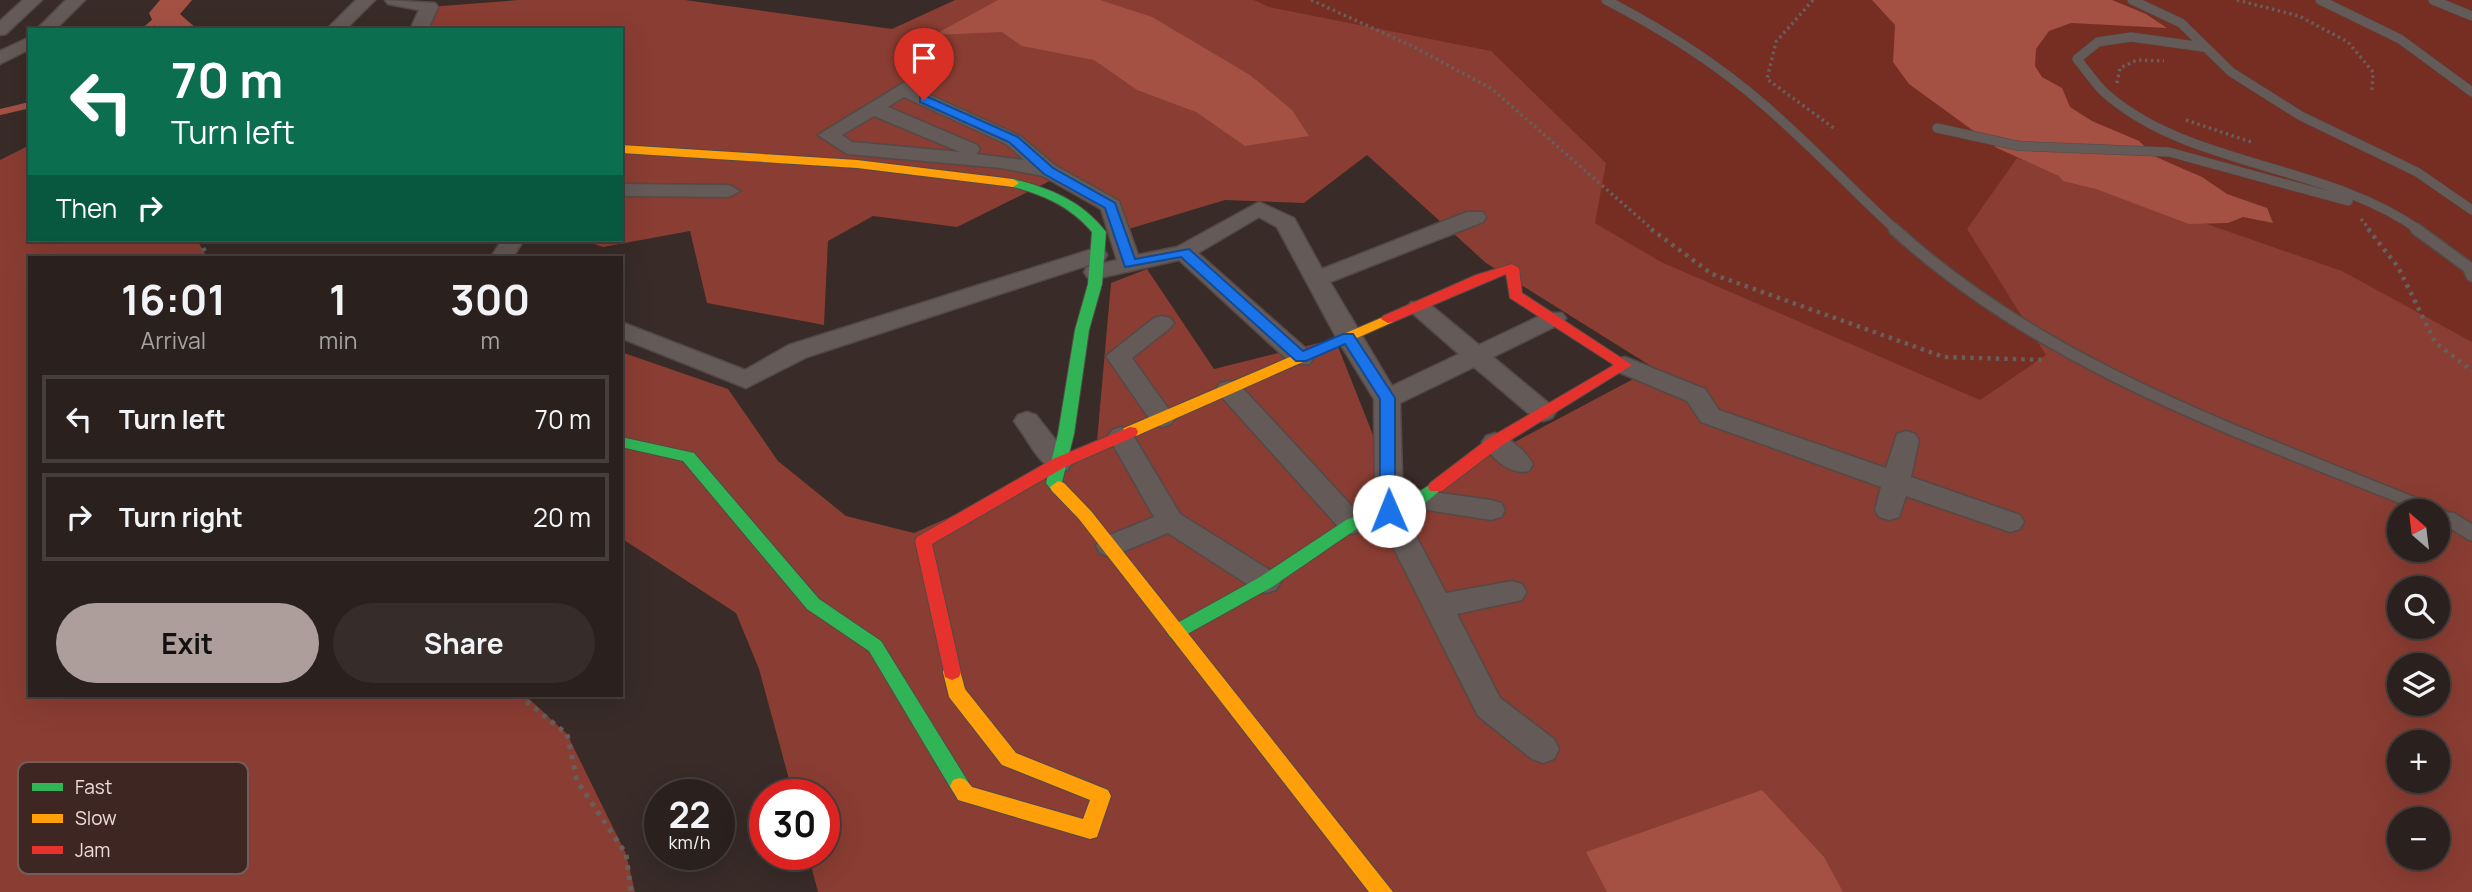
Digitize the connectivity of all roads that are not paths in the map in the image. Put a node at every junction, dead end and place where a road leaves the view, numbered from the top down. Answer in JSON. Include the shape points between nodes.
{"nodes":[{"id":1,"x":33,"y":0,"type":"edge"},
{"id":2,"x":76,"y":0,"type":"edge"},
{"id":3,"x":366,"y":0,"type":"edge"},
{"id":4,"x":394,"y":0,"type":"edge"},
{"id":5,"x":1606,"y":0,"type":"edge"},
{"id":6,"x":2132,"y":0,"type":"edge"},
{"id":7,"x":2320,"y":0,"type":"edge"},
{"id":8,"x":2433,"y":0,"type":"edge"},
{"id":9,"x":2472,"y":16,"type":"edge"},
{"id":10,"x":47,"y":28,"type":"edge"},
{"id":11,"x":337,"y":28,"type":"edge"},
{"id":12,"x":420,"y":28,"type":"edge"},
{"id":13,"x":0,"y":30,"type":"edge"},
{"id":14,"x":0,"y":37,"type":"edge"},
{"id":15,"x":28,"y":41,"type":"edge"},
{"id":16,"x":28,"y":42,"type":"edge"},
{"id":17,"x":2203,"y":47,"type":"junction"},
{"id":18,"x":0,"y":58,"type":"edge"},
{"id":19,"x":911,"y":85,"type":"joint"},
{"id":20,"x":2472,"y":92,"type":"edge"},
{"id":21,"x":873,"y":108,"type":"junction"},
{"id":22,"x":1937,"y":128,"type":"dead end"},
{"id":23,"x":929,"y":133,"type":"junction"},
{"id":24,"x":623,"y":149,"type":"edge"},
{"id":25,"x":897,"y":151,"type":"junction"},
{"id":26,"x":1001,"y":162,"type":"junction"},
{"id":27,"x":1049,"y":171,"type":"junction"},
{"id":28,"x":623,"y":190,"type":"edge"},
{"id":29,"x":729,"y":191,"type":"dead end"},
{"id":30,"x":2472,"y":210,"type":"edge"},
{"id":31,"x":1475,"y":216,"type":"dead end"},
{"id":32,"x":2399,"y":219,"type":"junction"},
{"id":33,"x":1184,"y":252,"type":"junction"},
{"id":34,"x":1095,"y":264,"type":"junction"},
{"id":35,"x":1130,"y":264,"type":"junction"},
{"id":36,"x":2472,"y":276,"type":"edge"},
{"id":37,"x":1317,"y":279,"type":"junction"},
{"id":38,"x":1419,"y":307,"type":"junction"},
{"id":39,"x":1554,"y":318,"type":"junction"},
{"id":40,"x":1162,"y":323,"type":"dead end"},
{"id":41,"x":623,"y":330,"type":"edge"},
{"id":42,"x":1348,"y":337,"type":"junction"},
{"id":43,"x":1476,"y":356,"type":"junction"},
{"id":44,"x":1301,"y":358,"type":"junction"},
{"id":45,"x":1625,"y":365,"type":"junction"},
{"id":46,"x":1230,"y":389,"type":"junction"},
{"id":47,"x":1387,"y":398,"type":"junction"},
{"id":48,"x":1542,"y":412,"type":"junction"},
{"id":49,"x":1161,"y":418,"type":"junction"},
{"id":50,"x":1027,"y":421,"type":"dead end"},
{"id":51,"x":1121,"y":436,"type":"junction"},
{"id":52,"x":1906,"y":440,"type":"dead end"},
{"id":53,"x":623,"y":442,"type":"edge"},
{"id":54,"x":1495,"y":442,"type":"junction"},
{"id":55,"x":1059,"y":463,"type":"junction"},
{"id":56,"x":1520,"y":464,"type":"dead end"},
{"id":57,"x":1898,"y":483,"type":"junction"},
{"id":58,"x":1418,"y":499,"type":"junction"},
{"id":59,"x":2404,"y":499,"type":"edge"},
{"id":60,"x":1491,"y":510,"type":"dead end"},
{"id":61,"x":1889,"y":510,"type":"dead end"},
{"id":62,"x":1389,"y":511,"type":"junction"},
{"id":63,"x":2450,"y":520,"type":"edge"},
{"id":64,"x":1170,"y":521,"type":"junction"},
{"id":65,"x":2010,"y":522,"type":"dead end"},
{"id":66,"x":1352,"y":524,"type":"junction"},
{"id":67,"x":2472,"y":533,"type":"edge"},
{"id":68,"x":1110,"y":546,"type":"junction"},
{"id":69,"x":1266,"y":582,"type":"junction"},
{"id":70,"x":1512,"y":592,"type":"dead end"},
{"id":71,"x":1440,"y":606,"type":"junction"},
{"id":72,"x":1176,"y":632,"type":"junction"},
{"id":73,"x":1543,"y":749,"type":"dead end"},
{"id":74,"x":1382,"y":892,"type":"edge"}],
"edges":[{"from":1,"to":13,"type":"street"},
{"from":2,"to":10,"type":"street"},
{"from":3,"to":11,"type":"street"},
{"from":4,"to":12,"type":"street","via":[[429,7]]},
{"from":5,"to":59,"type":"lane","via":[[1742,86],[1924,254],[1996,307],[2153,396]]},
{"from":6,"to":17,"type":"lane","via":[[2181,23]]},
{"from":7,"to":20,"type":"lane","via":[[2350,10],[2443,66]]},
{"from":8,"to":9,"type":"lane"},
{"from":14,"to":15,"type":"street"},
{"from":16,"to":18,"type":"street"},
{"from":17,"to":30,"type":"lane","via":[[2231,72],[2301,116],[2417,172]]},
{"from":17,"to":32,"type":"lane","via":[[2132,37],[2098,42],[2077,59],[2092,84],[2155,126],[2286,169],[2384,208]]},
{"from":19,"to":21,"type":"street"},
{"from":19,"to":27,"type":"street","via":[[1013,140]]},
{"from":21,"to":23,"type":"street"},
{"from":21,"to":25,"type":"street","via":[[828,135],[847,148]]},
{"from":22,"to":32,"type":"lane","via":[[2019,146],[2169,152],[2358,203]]},
{"from":23,"to":25,"type":"street"},
{"from":23,"to":26,"type":"street"},
{"from":24,"to":34,"type":"street","via":[[865,163],[1025,186],[1056,195],[1084,212],[1099,232]]},
{"from":25,"to":26,"type":"street"},
{"from":26,"to":27,"type":"street"},
{"from":27,"to":35,"type":"street","via":[[1111,206]]},
{"from":28,"to":29,"type":"street"},
{"from":31,"to":37,"type":"street"},
{"from":32,"to":36,"type":"lane","via":[[2468,267]]},
{"from":33,"to":35,"type":"street"},
{"from":33,"to":37,"type":"street","via":[[1259,208],[1286,223]]},
{"from":33,"to":44,"type":"street"},
{"from":34,"to":35,"type":"street"},
{"from":34,"to":41,"type":"street","via":[[798,351],[747,380]]},
{"from":34,"to":55,"type":"street"},
{"from":37,"to":42,"type":"street"},
{"from":38,"to":39,"type":"street","via":[[1512,268],[1515,295]]},
{"from":38,"to":42,"type":"street"},
{"from":38,"to":43,"type":"street"},
{"from":39,"to":43,"type":"street"},
{"from":39,"to":45,"type":"street"},
{"from":40,"to":49,"type":"street","via":[[1118,356]]},
{"from":42,"to":44,"type":"street"},
{"from":42,"to":47,"type":"street"},
{"from":43,"to":47,"type":"street"},
{"from":43,"to":48,"type":"street"},
{"from":44,"to":46,"type":"street"},
{"from":45,"to":48,"type":"street"},
{"from":45,"to":57,"type":"street","via":[[1696,395],[1710,416]]},
{"from":46,"to":49,"type":"street"},
{"from":46,"to":66,"type":"street"},
{"from":47,"to":62,"type":"street"},
{"from":48,"to":54,"type":"street"},
{"from":49,"to":51,"type":"street"},
{"from":50,"to":55,"type":"street"},
{"from":51,"to":55,"type":"street"},
{"from":51,"to":64,"type":"street"},
{"from":52,"to":57,"type":"street"},
{"from":53,"to":55,"type":"street","via":[[688,457],[813,604],[875,646],[965,794],[1090,831],[1101,796],[1009,760],[956,692],[923,541]]},
{"from":54,"to":56,"type":"street"},
{"from":54,"to":58,"type":"street"},
{"from":55,"to":68,"type":"street","via":[[1055,483]]},
{"from":57,"to":61,"type":"street"},
{"from":57,"to":65,"type":"street"},
{"from":58,"to":60,"type":"street"},
{"from":58,"to":62,"type":"street"},
{"from":62,"to":66,"type":"street"},
{"from":62,"to":71,"type":"street"},
{"from":63,"to":67,"type":"lane"},
{"from":64,"to":68,"type":"street"},
{"from":64,"to":69,"type":"street"},
{"from":66,"to":69,"type":"street"},
{"from":68,"to":72,"type":"street"},
{"from":69,"to":72,"type":"street"},
{"from":70,"to":71,"type":"street"},
{"from":71,"to":73,"type":"street","via":[[1489,707]]},
{"from":72,"to":74,"type":"street"}]}
